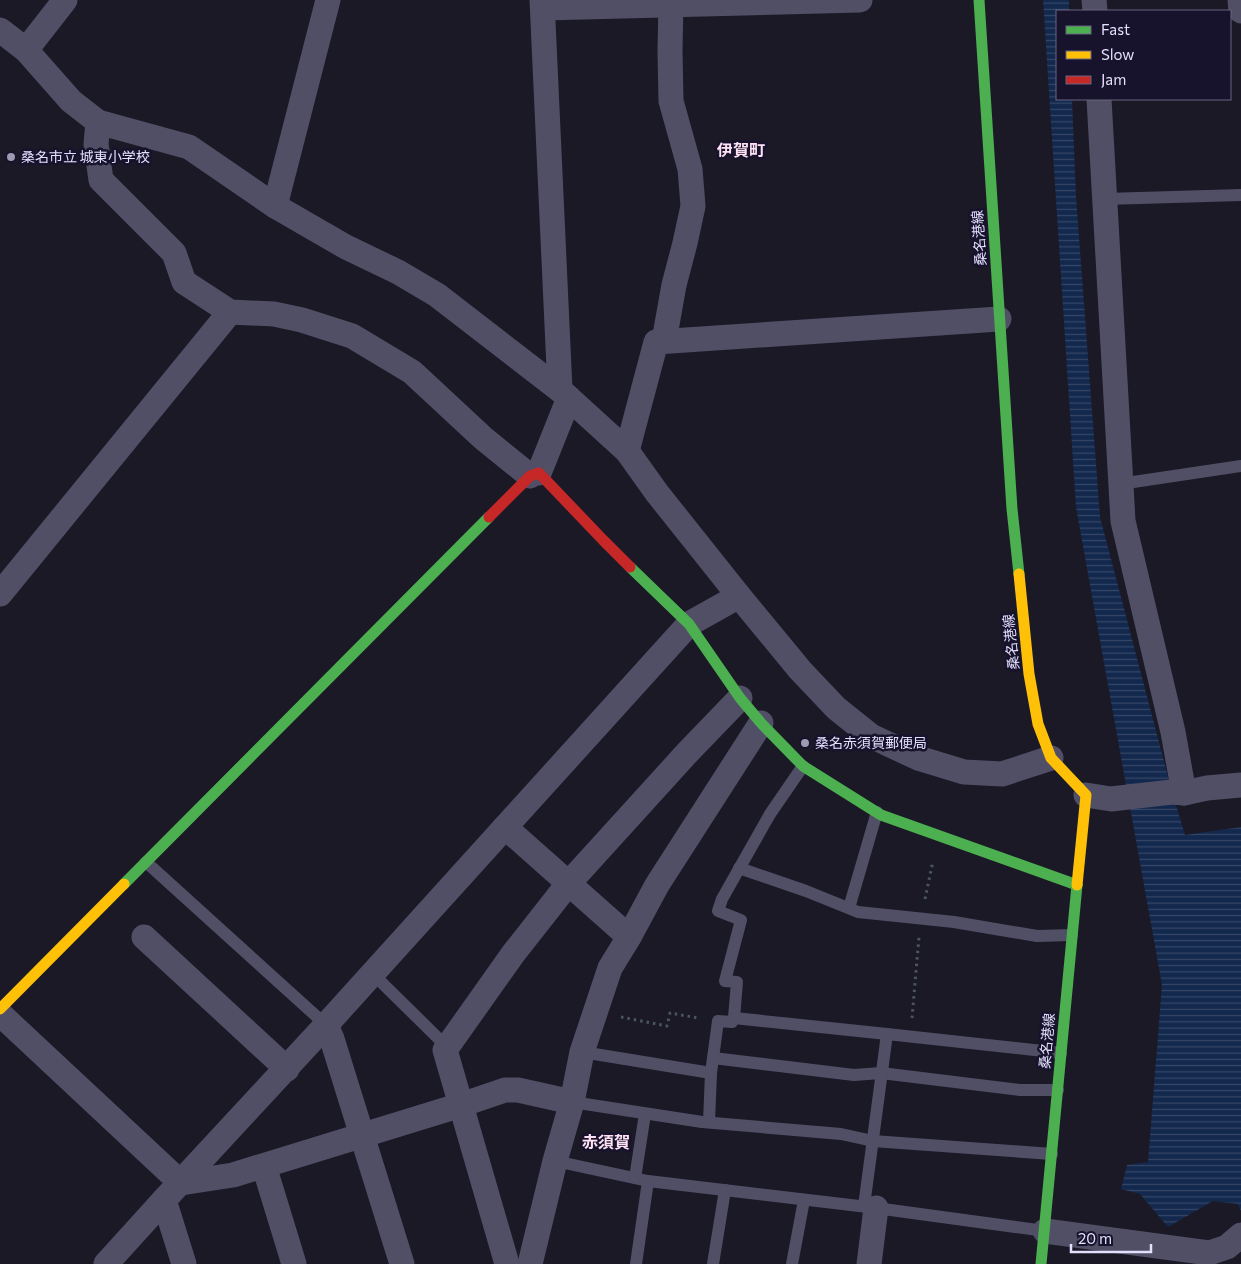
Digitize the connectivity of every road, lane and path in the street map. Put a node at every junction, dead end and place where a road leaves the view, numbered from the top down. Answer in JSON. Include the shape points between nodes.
{"nodes":[{"id":1,"x":65,"y":0,"type":"edge"},
{"id":2,"x":328,"y":0,"type":"edge"},
{"id":3,"x":860,"y":0,"type":"edge"},
{"id":4,"x":978,"y":0,"type":"edge"},
{"id":5,"x":1240,"y":0,"type":"edge"},
{"id":6,"x":671,"y":2,"type":"edge"},
{"id":7,"x":542,"y":4,"type":"edge"},
{"id":8,"x":1241,"y":11,"type":"edge"},
{"id":9,"x":0,"y":30,"type":"edge"},
{"id":10,"x":26,"y":50,"type":"junction"},
{"id":11,"x":1099,"y":100,"type":"edge"},
{"id":12,"x":98,"y":122,"type":"junction"},
{"id":13,"x":1241,"y":195,"type":"edge"},
{"id":14,"x":1105,"y":199,"type":"junction"},
{"id":15,"x":276,"y":206,"type":"junction"},
{"id":16,"x":230,"y":312,"type":"junction"},
{"id":17,"x":999,"y":319,"type":"junction"},
{"id":18,"x":664,"y":341,"type":"junction"},
{"id":19,"x":564,"y":394,"type":"junction"},
{"id":20,"x":627,"y":451,"type":"junction"},
{"id":21,"x":1241,"y":466,"type":"edge"},
{"id":22,"x":535,"y":474,"type":"junction"},
{"id":23,"x":1120,"y":484,"type":"junction"},
{"id":24,"x":0,"y":594,"type":"edge"},
{"id":25,"x":739,"y":596,"type":"junction"},
{"id":26,"x":689,"y":624,"type":"junction"},
{"id":27,"x":740,"y":698,"type":"junction"},
{"id":28,"x":761,"y":723,"type":"junction"},
{"id":29,"x":1051,"y":758,"type":"junction"},
{"id":30,"x":803,"y":766,"type":"junction"},
{"id":31,"x":1241,"y":785,"type":"edge"},
{"id":32,"x":1178,"y":793,"type":"junction"},
{"id":33,"x":1086,"y":796,"type":"junction"},
{"id":34,"x":877,"y":812,"type":"junction"},
{"id":35,"x":505,"y":827,"type":"junction"},
{"id":36,"x":146,"y":862,"type":"junction"},
{"id":37,"x":739,"y":868,"type":"junction"},
{"id":38,"x":568,"y":884,"type":"junction"},
{"id":39,"x":1077,"y":885,"type":"junction"},
{"id":40,"x":849,"y":908,"type":"junction"},
{"id":41,"x":1072,"y":935,"type":"junction"},
{"id":42,"x":144,"y":937,"type":"dead end"},
{"id":43,"x":629,"y":937,"type":"junction"},
{"id":44,"x":373,"y":974,"type":"junction"},
{"id":45,"x":0,"y":1009,"type":"edge"},
{"id":46,"x":596,"y":1012,"type":"junction"},
{"id":47,"x":0,"y":1014,"type":"edge"},
{"id":48,"x":734,"y":1018,"type":"junction"},
{"id":49,"x":718,"y":1021,"type":"junction"},
{"id":50,"x":326,"y":1025,"type":"junction"},
{"id":51,"x":887,"y":1034,"type":"junction"},
{"id":52,"x":445,"y":1050,"type":"junction"},
{"id":53,"x":582,"y":1052,"type":"junction"},
{"id":54,"x":1061,"y":1053,"type":"junction"},
{"id":55,"x":713,"y":1058,"type":"junction"},
{"id":56,"x":287,"y":1069,"type":"junction"},
{"id":57,"x":711,"y":1073,"type":"junction"},
{"id":58,"x":882,"y":1073,"type":"junction"},
{"id":59,"x":1058,"y":1090,"type":"junction"},
{"id":60,"x":572,"y":1102,"type":"junction"},
{"id":61,"x":461,"y":1105,"type":"junction"},
{"id":62,"x":646,"y":1114,"type":"junction"},
{"id":63,"x":709,"y":1122,"type":"junction"},
{"id":64,"x":362,"y":1136,"type":"junction"},
{"id":65,"x":873,"y":1141,"type":"junction"},
{"id":66,"x":1052,"y":1154,"type":"junction"},
{"id":67,"x":556,"y":1161,"type":"junction"},
{"id":68,"x":264,"y":1166,"type":"junction"},
{"id":69,"x":635,"y":1178,"type":"junction"},
{"id":70,"x":648,"y":1181,"type":"junction"},
{"id":71,"x":725,"y":1190,"type":"junction"},
{"id":72,"x":173,"y":1191,"type":"junction"},
{"id":73,"x":804,"y":1200,"type":"junction"},
{"id":74,"x":870,"y":1207,"type":"junction"},
{"id":75,"x":1045,"y":1231,"type":"junction"},
{"id":76,"x":1234,"y":1241,"type":"edge"},
{"id":77,"x":106,"y":1264,"type":"edge"},
{"id":78,"x":184,"y":1264,"type":"edge"},
{"id":79,"x":294,"y":1264,"type":"edge"},
{"id":80,"x":402,"y":1264,"type":"edge"},
{"id":81,"x":508,"y":1264,"type":"edge"},
{"id":82,"x":530,"y":1264,"type":"edge"},
{"id":83,"x":636,"y":1264,"type":"edge"},
{"id":84,"x":713,"y":1264,"type":"edge"},
{"id":85,"x":792,"y":1264,"type":"edge"},
{"id":86,"x":869,"y":1264,"type":"edge"},
{"id":87,"x":1041,"y":1264,"type":"edge"}],
"edges":[{"from":1,"to":10,"type":"street"},
{"from":2,"to":15,"type":"street"},
{"from":3,"to":6,"type":"street"},
{"from":4,"to":17,"type":"street","name":"桑名港線"},
{"from":5,"to":8,"type":"street"},
{"from":6,"to":7,"type":"street"},
{"from":6,"to":18,"type":"street","via":[[671,101],[690,170],[693,206]]},
{"from":7,"to":19,"type":"street"},
{"from":9,"to":10,"type":"street"},
{"from":10,"to":12,"type":"street","via":[[72,101]]},
{"from":11,"to":14,"type":"street"},
{"from":12,"to":15,"type":"street","via":[[189,147]]},
{"from":12,"to":16,"type":"street","via":[[96,144],[101,180],[174,253],[184,282]]},
{"from":13,"to":14,"type":"lane"},
{"from":14,"to":23,"type":"street"},
{"from":15,"to":19,"type":"street","via":[[437,295]]},
{"from":16,"to":22,"type":"street","via":[[274,314],[352,336],[412,372],[483,438]]},
{"from":16,"to":24,"type":"street"},
{"from":17,"to":18,"type":"street"},
{"from":17,"to":29,"type":"street","name":"桑名港線","via":[[1012,509],[1029,674],[1038,724]]},
{"from":18,"to":20,"type":"street","via":[[656,342]]},
{"from":19,"to":20,"type":"street"},
{"from":19,"to":22,"type":"street"},
{"from":20,"to":25,"type":"street"},
{"from":21,"to":23,"type":"lane"},
{"from":22,"to":26,"type":"street"},
{"from":22,"to":36,"type":"street"},
{"from":23,"to":32,"type":"street","via":[[1123,520],[1173,732]]},
{"from":25,"to":26,"type":"street"},
{"from":25,"to":29,"type":"street","via":[[836,708],[871,736],[918,758],[964,772],[1002,774]]},
{"from":26,"to":27,"type":"street"},
{"from":26,"to":35,"type":"street"},
{"from":27,"to":28,"type":"street"},
{"from":27,"to":38,"type":"street"},
{"from":28,"to":30,"type":"street"},
{"from":28,"to":43,"type":"street","via":[[657,885]]},
{"from":29,"to":33,"type":"street","name":"桑名港線"},
{"from":30,"to":34,"type":"street"},
{"from":30,"to":37,"type":"lane"},
{"from":31,"to":32,"type":"street"},
{"from":32,"to":33,"type":"street","via":[[1111,799]]},
{"from":33,"to":39,"type":"street","name":"桑名港線"},
{"from":34,"to":39,"type":"street"},
{"from":34,"to":40,"type":"lane"},
{"from":35,"to":38,"type":"street"},
{"from":35,"to":44,"type":"street"},
{"from":36,"to":45,"type":"street"},
{"from":36,"to":50,"type":"lane"},
{"from":37,"to":40,"type":"lane"},
{"from":37,"to":48,"type":"lane","via":[[718,911],[741,920],[725,981],[737,982]]},
{"from":38,"to":43,"type":"street"},
{"from":38,"to":52,"type":"street","via":[[513,954]]},
{"from":39,"to":41,"type":"street","name":"桑名港線"},
{"from":40,"to":41,"type":"lane","via":[[858,912],[954,922],[1037,936]]},
{"from":41,"to":54,"type":"street","name":"桑名港線"},
{"from":42,"to":56,"type":"street"},
{"from":43,"to":46,"type":"street","via":[[610,968]]},
{"from":44,"to":50,"type":"street"},
{"from":44,"to":52,"type":"lane","via":[[442,1040]]},
{"from":46,"to":49,"type":"path","via":[[667,1026],[670,1013]]},
{"from":46,"to":53,"type":"street"},
{"from":47,"to":72,"type":"street"},
{"from":48,"to":49,"type":"lane","via":[[732,1022]]},
{"from":48,"to":51,"type":"lane"},
{"from":49,"to":55,"type":"lane"},
{"from":50,"to":56,"type":"street"},
{"from":50,"to":64,"type":"street"},
{"from":51,"to":54,"type":"lane"},
{"from":51,"to":58,"type":"lane"},
{"from":52,"to":61,"type":"street"},
{"from":53,"to":57,"type":"lane"},
{"from":53,"to":60,"type":"street"},
{"from":54,"to":59,"type":"street","name":"桑名港線"},
{"from":55,"to":57,"type":"lane"},
{"from":55,"to":58,"type":"lane","via":[[854,1075]]},
{"from":56,"to":72,"type":"street"},
{"from":57,"to":63,"type":"lane"},
{"from":58,"to":59,"type":"lane","via":[[1020,1090]]},
{"from":58,"to":65,"type":"lane"},
{"from":59,"to":66,"type":"street","name":"桑名港線"},
{"from":60,"to":61,"type":"street","via":[[505,1090]]},
{"from":60,"to":62,"type":"lane"},
{"from":60,"to":67,"type":"street"},
{"from":61,"to":64,"type":"street"},
{"from":61,"to":81,"type":"street"},
{"from":62,"to":63,"type":"lane"},
{"from":62,"to":69,"type":"lane"},
{"from":63,"to":65,"type":"lane","via":[[841,1134]]},
{"from":64,"to":68,"type":"street"},
{"from":64,"to":80,"type":"street"},
{"from":65,"to":66,"type":"lane"},
{"from":65,"to":74,"type":"lane"},
{"from":66,"to":75,"type":"street","name":"桑名港線"},
{"from":67,"to":69,"type":"lane"},
{"from":67,"to":82,"type":"street"},
{"from":68,"to":72,"type":"street"},
{"from":68,"to":79,"type":"street"},
{"from":69,"to":70,"type":"lane"},
{"from":70,"to":71,"type":"lane"},
{"from":70,"to":83,"type":"lane"},
{"from":71,"to":73,"type":"lane"},
{"from":71,"to":84,"type":"lane"},
{"from":72,"to":77,"type":"street"},
{"from":72,"to":78,"type":"street"},
{"from":73,"to":74,"type":"lane"},
{"from":73,"to":85,"type":"lane"},
{"from":74,"to":75,"type":"lane"},
{"from":74,"to":86,"type":"street"},
{"from":75,"to":76,"type":"street","via":[[1209,1253]]},
{"from":75,"to":87,"type":"street","name":"桑名港線"}]}
